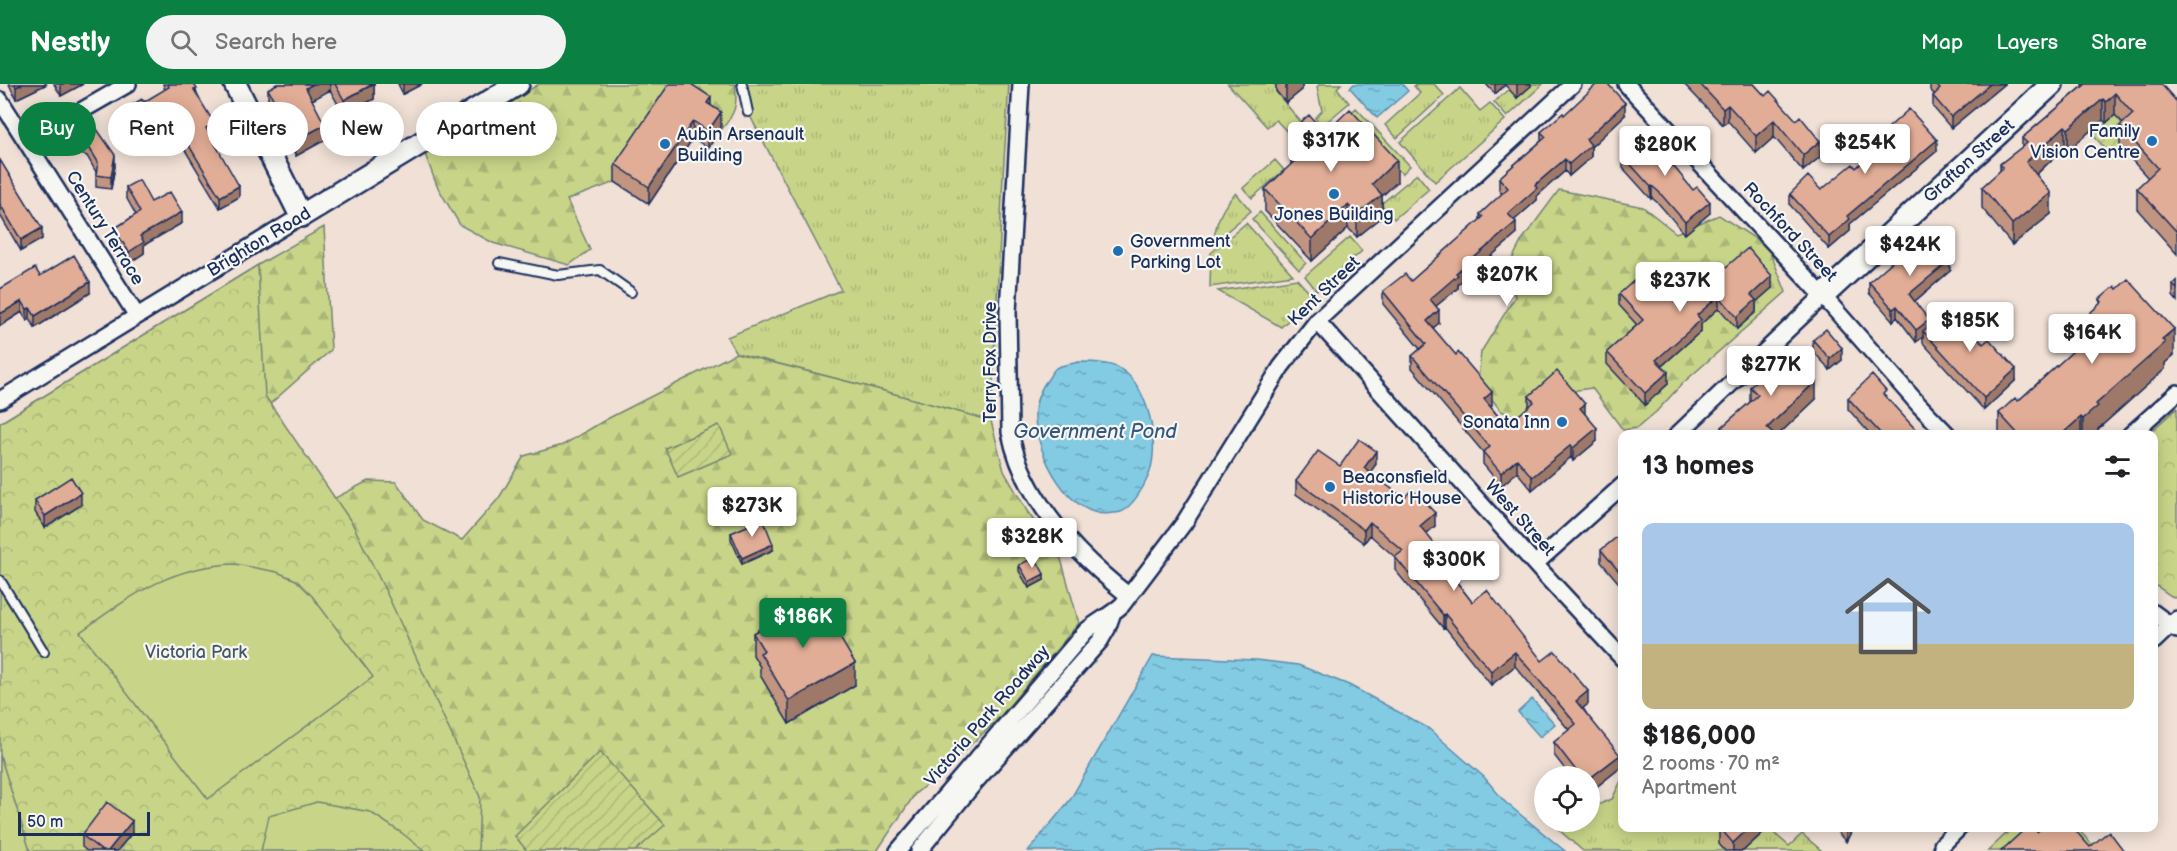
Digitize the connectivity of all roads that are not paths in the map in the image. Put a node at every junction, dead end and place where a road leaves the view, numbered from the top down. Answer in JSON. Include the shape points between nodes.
{"nodes":[{"id":1,"x":128,"y":84,"type":"edge"},
{"id":2,"x":235,"y":84,"type":"edge"},
{"id":3,"x":518,"y":84,"type":"edge"},
{"id":4,"x":742,"y":84,"type":"edge"},
{"id":5,"x":1021,"y":84,"type":"edge"},
{"id":6,"x":1573,"y":84,"type":"edge"},
{"id":7,"x":1626,"y":84,"type":"edge"},
{"id":8,"x":2052,"y":84,"type":"edge"},
{"id":9,"x":0,"y":100,"type":"edge"},
{"id":10,"x":96,"y":102,"type":"edge"},
{"id":11,"x":748,"y":112,"type":"dead end"},
{"id":12,"x":18,"y":128,"type":"edge"},
{"id":13,"x":36,"y":156,"type":"edge"},
{"id":14,"x":301,"y":216,"type":"junction"},
{"id":15,"x":499,"y":263,"type":"dead end"},
{"id":16,"x":631,"y":292,"type":"dead end"},
{"id":17,"x":1822,"y":296,"type":"junction"},
{"id":18,"x":137,"y":316,"type":"junction"},
{"id":19,"x":1317,"y":321,"type":"junction"},
{"id":20,"x":2177,"y":393,"type":"edge"},
{"id":21,"x":0,"y":400,"type":"edge"},
{"id":22,"x":1682,"y":430,"type":"edge"},
{"id":23,"x":1943,"y":430,"type":"edge"},
{"id":24,"x":2136,"y":430,"type":"edge"},
{"id":25,"x":1618,"y":489,"type":"edge"},
{"id":26,"x":1535,"y":564,"type":"junction"},
{"id":27,"x":0,"y":580,"type":"edge"},
{"id":28,"x":1129,"y":597,"type":"junction"},
{"id":29,"x":2158,"y":614,"type":"edge"},
{"id":30,"x":1112,"y":615,"type":"junction"},
{"id":31,"x":2175,"y":624,"type":"edge"},
{"id":32,"x":2158,"y":638,"type":"edge"},
{"id":33,"x":44,"y":652,"type":"dead end"},
{"id":34,"x":1618,"y":654,"type":"edge"},
{"id":35,"x":1955,"y":832,"type":"edge"},
{"id":36,"x":1942,"y":845,"type":"dead end"},
{"id":37,"x":898,"y":851,"type":"edge"},
{"id":38,"x":919,"y":851,"type":"edge"}],
"edges":[{"from":1,"to":10,"type":"street"},
{"from":2,"to":14,"type":"main road"},
{"from":3,"to":14,"type":"main road","name":"Brighton Road"},
{"from":4,"to":11,"type":"lane"},
{"from":5,"to":28,"type":"street","name":"Terry Fox Drive","via":[[1008,312],[1013,449],[1032,493],[1062,532],[1092,567]]},
{"from":6,"to":19,"type":"street","name":"Kent Street"},
{"from":7,"to":17,"type":"street","name":"Rochford Street"},
{"from":8,"to":17,"type":"main road","name":"Grafton Street"},
{"from":9,"to":12,"type":"street","name":"Century Terrace"},
{"from":13,"to":18,"type":"street","name":"Century Terrace"},
{"from":14,"to":18,"type":"street","name":"Brighton Road"},
{"from":15,"to":16,"type":"lane","via":[[558,275],[600,270]]},
{"from":17,"to":22,"type":"street","name":"Grafton Street"},
{"from":17,"to":23,"type":"street","name":"Rochford Street"},
{"from":18,"to":21,"type":"street","name":"Brighton Road"},
{"from":19,"to":26,"type":"street","name":"West Street"},
{"from":19,"to":28,"type":"street","name":"Kent Street","via":[[1281,367],[1184,523]]},
{"from":20,"to":24,"type":"street"},
{"from":25,"to":26,"type":"street"},
{"from":26,"to":34,"type":"street","name":"West Street"},
{"from":27,"to":33,"type":"lane"},
{"from":28,"to":30,"type":"street","name":"Victoria Park Roadway"},
{"from":29,"to":31,"type":"street"},
{"from":30,"to":37,"type":"street","name":"Victoria Park Roadway","via":[[1086,631]]},
{"from":30,"to":38,"type":"street","name":"Victoria Park Roadway","via":[[1100,641]]},
{"from":31,"to":32,"type":"street"},
{"from":35,"to":36,"type":"street"}]}
